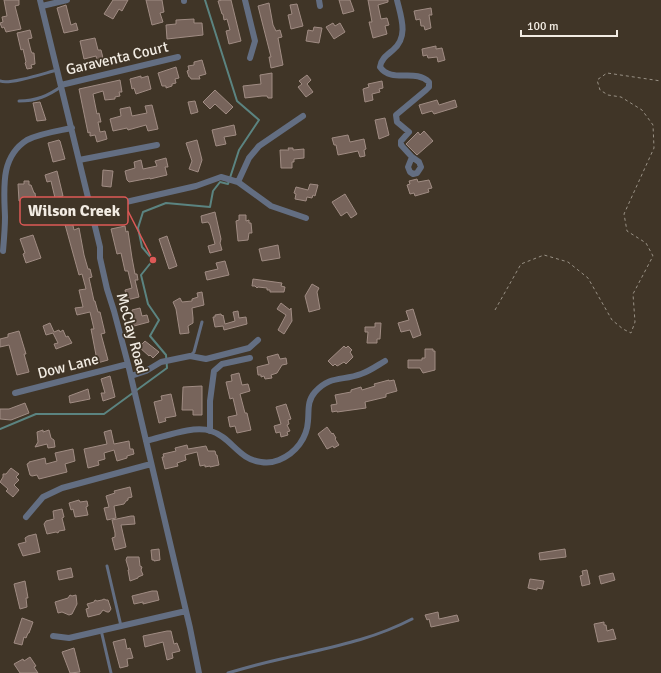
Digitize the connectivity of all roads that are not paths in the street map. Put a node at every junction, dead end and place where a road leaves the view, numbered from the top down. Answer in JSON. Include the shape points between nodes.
{"nodes":[{"id":1,"x":67,"y":0,"type":"edge"},
{"id":2,"x":245,"y":0,"type":"edge"},
{"id":3,"x":397,"y":0,"type":"edge"},
{"id":4,"x":41,"y":3,"type":"edge"},
{"id":5,"x":178,"y":57,"type":"dead end"},
{"id":6,"x":250,"y":58,"type":"dead end"},
{"id":7,"x":57,"y":70,"type":"junction"},
{"id":8,"x":0,"y":81,"type":"edge"},
{"id":9,"x":62,"y":85,"type":"junction"},
{"id":10,"x":19,"y":101,"type":"dead end"},
{"id":11,"x":303,"y":116,"type":"dead end"},
{"id":12,"x":72,"y":128,"type":"junction"},
{"id":13,"x":157,"y":145,"type":"dead end"},
{"id":14,"x":412,"y":157,"type":"dead end"},
{"id":15,"x":79,"y":160,"type":"junction"},
{"id":16,"x":236,"y":181,"type":"junction"},
{"id":17,"x":91,"y":210,"type":"junction"},
{"id":18,"x":306,"y":218,"type":"dead end"},
{"id":19,"x":3,"y":250,"type":"dead end"},
{"id":20,"x":202,"y":322,"type":"dead end"},
{"id":21,"x":258,"y":340,"type":"dead end"},
{"id":22,"x":190,"y":356,"type":"junction"},
{"id":23,"x":250,"y":358,"type":"dead end"},
{"id":24,"x":385,"y":361,"type":"dead end"},
{"id":25,"x":128,"y":364,"type":"junction"},
{"id":26,"x":131,"y":376,"type":"junction"},
{"id":27,"x":15,"y":393,"type":"dead end"},
{"id":28,"x":210,"y":430,"type":"junction"},
{"id":29,"x":146,"y":441,"type":"junction"},
{"id":30,"x":151,"y":464,"type":"junction"},
{"id":31,"x":26,"y":517,"type":"dead end"},
{"id":32,"x":107,"y":566,"type":"dead end"},
{"id":33,"x":186,"y":611,"type":"junction"},
{"id":34,"x":412,"y":619,"type":"dead end"},
{"id":35,"x":121,"y":626,"type":"junction"},
{"id":36,"x":101,"y":630,"type":"junction"},
{"id":37,"x":53,"y":636,"type":"dead end"},
{"id":38,"x":112,"y":673,"type":"edge"},
{"id":39,"x":199,"y":673,"type":"edge"},
{"id":40,"x":228,"y":673,"type":"edge"}],
"edges":[{"from":1,"to":4,"type":"street"},
{"from":2,"to":6,"type":"street","via":[[255,41]]},
{"from":3,"to":14,"type":"street","via":[[403,33],[400,43],[383,58],[380,67],[393,76],[416,75],[429,82],[429,87],[396,115],[397,122],[409,132],[401,145]]},
{"from":4,"to":7,"type":"street","name":"McClay Road"},
{"from":5,"to":9,"type":"street","name":"Garaventa Court"},
{"from":7,"to":8,"type":"lane","via":[[11,82]]},
{"from":7,"to":9,"type":"street","name":"McClay Road"},
{"from":9,"to":10,"type":"lane","via":[[48,95],[34,100]]},
{"from":9,"to":12,"type":"street","name":"McClay Road"},
{"from":11,"to":16,"type":"street","via":[[259,146]]},
{"from":12,"to":15,"type":"street","name":"McClay Road"},
{"from":12,"to":19,"type":"street","via":[[27,140],[8,160],[2,182],[5,216]]},
{"from":13,"to":15,"type":"street"},
{"from":15,"to":17,"type":"street","name":"McClay Road"},
{"from":16,"to":17,"type":"street","via":[[221,177],[196,186]]},
{"from":16,"to":18,"type":"street","via":[[271,206]]},
{"from":17,"to":25,"type":"street","name":"McClay Road","via":[[107,289]]},
{"from":20,"to":22,"type":"lane","via":[[194,352]]},
{"from":21,"to":22,"type":"street","via":[[249,348],[206,359]]},
{"from":22,"to":26,"type":"street","via":[[161,362]]},
{"from":23,"to":28,"type":"street","via":[[222,364],[214,371]]},
{"from":24,"to":28,"type":"street","via":[[363,374],[331,380],[322,385],[309,403],[307,430],[302,441],[296,449],[279,460],[268,463],[247,458]]},
{"from":25,"to":26,"type":"street","name":"McClay Road"},
{"from":25,"to":27,"type":"street","name":"Dow Lane"},
{"from":26,"to":29,"type":"street","name":"McClay Road"},
{"from":28,"to":29,"type":"street","via":[[195,429]]},
{"from":29,"to":30,"type":"street","name":"McClay Road"},
{"from":30,"to":31,"type":"street","via":[[62,488],[43,497]]},
{"from":30,"to":33,"type":"street","name":"McClay Road"},
{"from":32,"to":35,"type":"lane"},
{"from":33,"to":35,"type":"street"},
{"from":33,"to":39,"type":"street","name":"McClay Road"},
{"from":34,"to":40,"type":"lane","via":[[391,630],[340,646]]},
{"from":35,"to":36,"type":"street"},
{"from":36,"to":37,"type":"street","via":[[69,638]]},
{"from":36,"to":38,"type":"lane"}]}
